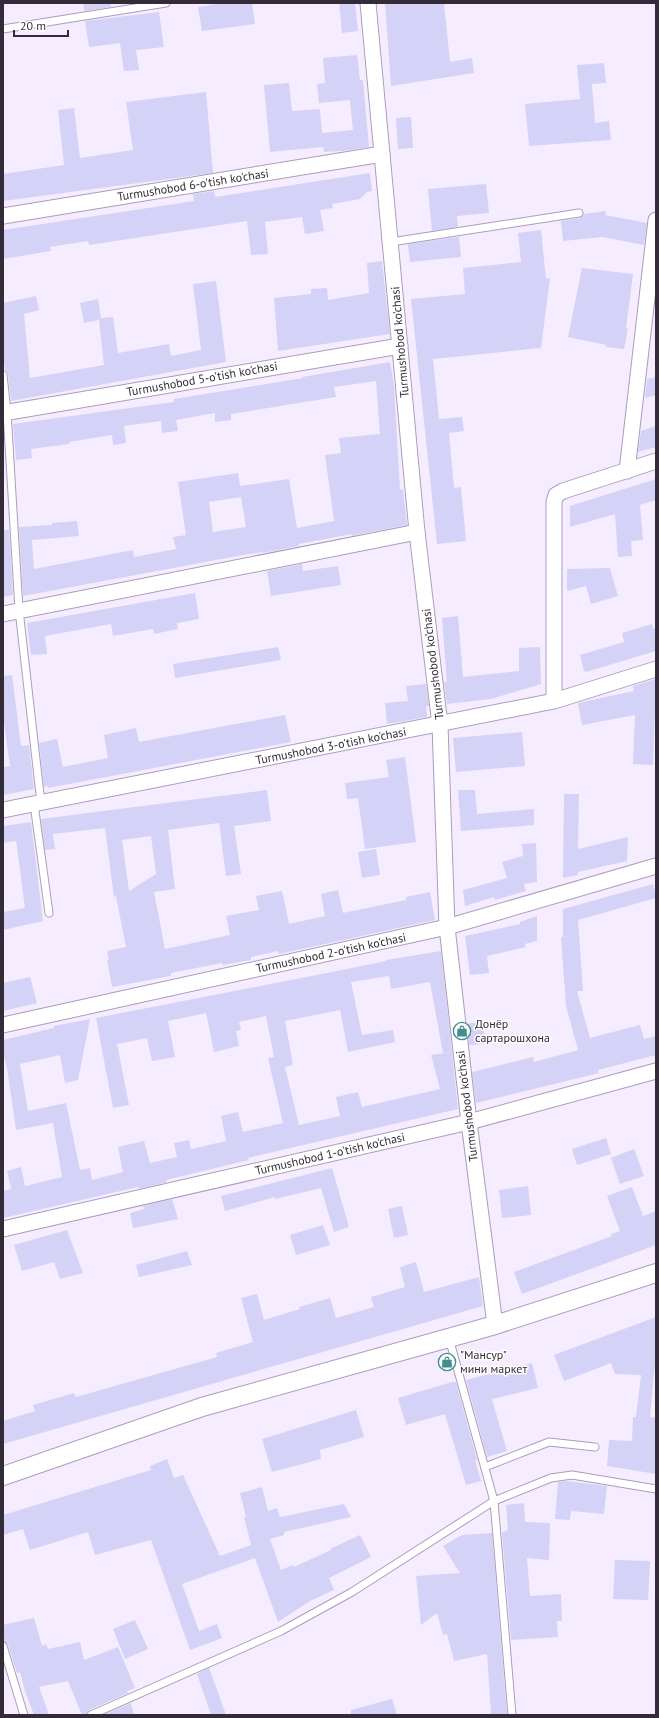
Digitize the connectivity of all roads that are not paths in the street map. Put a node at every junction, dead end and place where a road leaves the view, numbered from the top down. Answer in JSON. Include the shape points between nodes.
{"nodes":[{"id":1,"x":166,"y":3,"type":"edge"},
{"id":2,"x":368,"y":3,"type":"edge"},
{"id":3,"x":3,"y":29,"type":"edge"},
{"id":4,"x":382,"y":154,"type":"junction"},
{"id":5,"x":579,"y":213,"type":"dead end"},
{"id":6,"x":3,"y":216,"type":"edge"},
{"id":7,"x":656,"y":220,"type":"edge"},
{"id":8,"x":391,"y":242,"type":"junction"},
{"id":9,"x":400,"y":346,"type":"junction"},
{"id":10,"x":3,"y":375,"type":"edge"},
{"id":11,"x":5,"y":412,"type":"edge"},
{"id":12,"x":656,"y":461,"type":"edge"},
{"id":13,"x":626,"y":470,"type":"junction"},
{"id":14,"x":418,"y":532,"type":"junction"},
{"id":15,"x":19,"y":610,"type":"junction"},
{"id":16,"x":3,"y":614,"type":"edge"},
{"id":17,"x":656,"y":670,"type":"edge"},
{"id":18,"x":554,"y":701,"type":"junction"},
{"id":19,"x":440,"y":725,"type":"junction"},
{"id":20,"x":37,"y":803,"type":"junction"},
{"id":21,"x":3,"y":810,"type":"edge"},
{"id":22,"x":656,"y":866,"type":"edge"},
{"id":23,"x":49,"y":913,"type":"dead end"},
{"id":24,"x":447,"y":927,"type":"junction"},
{"id":25,"x":3,"y":1025,"type":"edge"},
{"id":26,"x":656,"y":1071,"type":"edge"},
{"id":27,"x":469,"y":1122,"type":"junction"},
{"id":28,"x":3,"y":1229,"type":"edge"},
{"id":29,"x":656,"y":1273,"type":"edge"},
{"id":30,"x":495,"y":1325,"type":"junction"},
{"id":31,"x":449,"y":1338,"type":"junction"},
{"id":32,"x":595,"y":1447,"type":"dead end"},
{"id":33,"x":485,"y":1466,"type":"junction"},
{"id":34,"x":3,"y":1476,"type":"edge"},
{"id":35,"x":656,"y":1489,"type":"edge"},
{"id":36,"x":494,"y":1501,"type":"junction"},
{"id":37,"x":3,"y":1646,"type":"edge"},
{"id":38,"x":24,"y":1715,"type":"edge"},
{"id":39,"x":91,"y":1715,"type":"edge"},
{"id":40,"x":512,"y":1715,"type":"edge"}],
"edges":[{"from":1,"to":3,"type":"lane"},
{"from":2,"to":4,"type":"street","name":"Turmushobod ko'chasi"},
{"from":4,"to":6,"type":"street","name":"Turmushobod 6-o'tish ko'chasi"},
{"from":4,"to":8,"type":"street","name":"Turmushobod ko'chasi"},
{"from":5,"to":8,"type":"lane"},
{"from":7,"to":13,"type":"street"},
{"from":8,"to":9,"type":"street","name":"Turmushobod ko'chasi"},
{"from":9,"to":11,"type":"street","name":"Turmushobod 5-o'tish ko'chasi"},
{"from":9,"to":14,"type":"street","name":"Turmushobod ko'chasi"},
{"from":10,"to":11,"type":"lane"},
{"from":11,"to":15,"type":"lane"},
{"from":12,"to":13,"type":"street"},
{"from":13,"to":18,"type":"street","via":[[556,495]]},
{"from":14,"to":15,"type":"street"},
{"from":14,"to":19,"type":"street","name":"Turmushobod ko'chasi"},
{"from":15,"to":16,"type":"street"},
{"from":15,"to":20,"type":"lane"},
{"from":17,"to":18,"type":"street","name":"Turmushobod 3-o'tish ko'chasi"},
{"from":18,"to":19,"type":"street","name":"Turmushobod 3-o'tish ko'chasi"},
{"from":19,"to":20,"type":"street","name":"Turmushobod 3-o'tish ko'chasi"},
{"from":19,"to":24,"type":"street","name":"Turmushobod ko'chasi"},
{"from":20,"to":21,"type":"street","name":"Turmushobod 3-o'tish ko'chasi"},
{"from":20,"to":23,"type":"lane"},
{"from":22,"to":24,"type":"street","name":"Turmushobod 2-o'tish ko'chasi"},
{"from":24,"to":25,"type":"street","name":"Turmushobod 2-o'tish ko'chasi"},
{"from":24,"to":27,"type":"street","name":"Turmushobod ko'chasi"},
{"from":26,"to":27,"type":"street","name":"Turmushobod 1-o'tish ko'chasi"},
{"from":27,"to":28,"type":"street","name":"Turmushobod 1-o'tish ko'chasi"},
{"from":27,"to":30,"type":"street","name":"Turmushobod ko'chasi"},
{"from":29,"to":30,"type":"street"},
{"from":30,"to":31,"type":"street"},
{"from":31,"to":33,"type":"lane"},
{"from":31,"to":34,"type":"street","via":[[202,1407]]},
{"from":32,"to":33,"type":"lane","via":[[550,1442]]},
{"from":33,"to":36,"type":"lane"},
{"from":35,"to":36,"type":"lane","via":[[572,1475],[551,1478]]},
{"from":36,"to":39,"type":"lane","via":[[352,1592],[281,1631]]},
{"from":36,"to":40,"type":"lane"},
{"from":37,"to":38,"type":"lane"}]}
